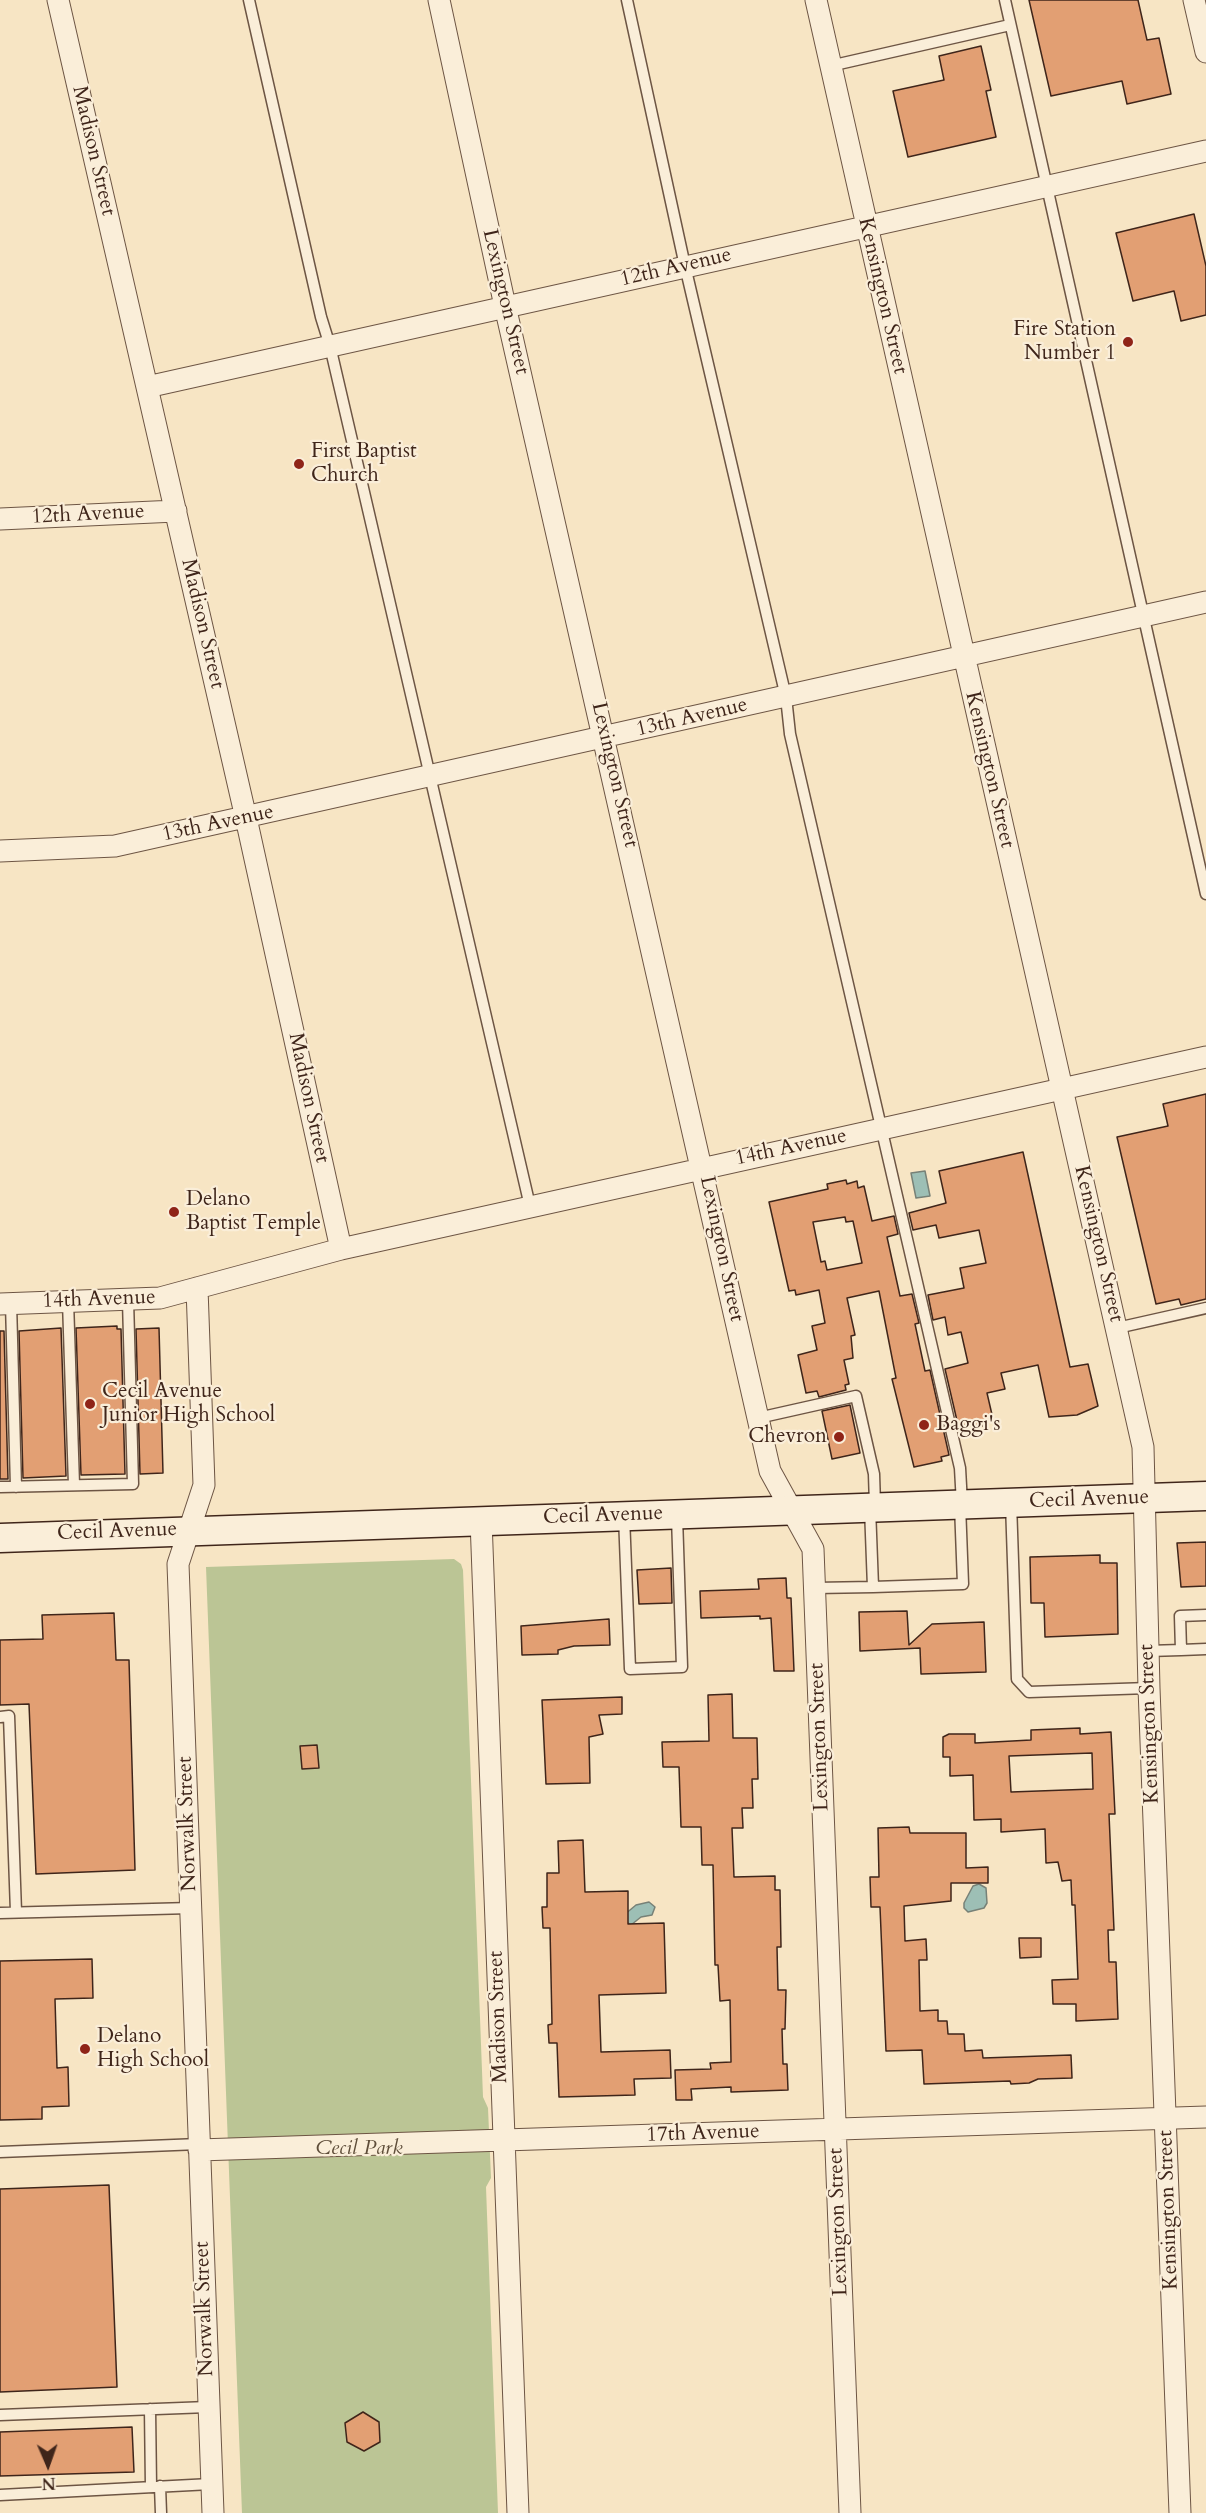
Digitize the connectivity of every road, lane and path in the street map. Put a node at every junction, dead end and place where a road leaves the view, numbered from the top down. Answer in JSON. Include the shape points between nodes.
{"nodes":[{"id":1,"x":58,"y":0,"type":"edge"},
{"id":2,"x":249,"y":0,"type":"edge"},
{"id":3,"x":439,"y":0,"type":"edge"},
{"id":4,"x":627,"y":0,"type":"edge"},
{"id":5,"x":816,"y":0,"type":"edge"},
{"id":6,"x":1005,"y":0,"type":"edge"},
{"id":7,"x":1194,"y":0,"type":"edge"},
{"id":8,"x":1010,"y":25,"type":"junction"},
{"id":9,"x":1205,"y":46,"type":"edge"},
{"id":10,"x":830,"y":66,"type":"junction"},
{"id":11,"x":1206,"y":151,"type":"edge"},
{"id":12,"x":1048,"y":184,"type":"junction"},
{"id":13,"x":866,"y":225,"type":"junction"},
{"id":14,"x":685,"y":266,"type":"junction"},
{"id":15,"x":506,"y":306,"type":"junction"},
{"id":16,"x":330,"y":346,"type":"junction"},
{"id":17,"x":147,"y":387,"type":"junction"},
{"id":18,"x":176,"y":511,"type":"junction"},
{"id":19,"x":0,"y":519,"type":"edge"},
{"id":20,"x":1206,"y":602,"type":"edge"},
{"id":21,"x":1144,"y":616,"type":"junction"},
{"id":22,"x":963,"y":657,"type":"junction"},
{"id":23,"x":786,"y":697,"type":"junction"},
{"id":24,"x":605,"y":738,"type":"junction"},
{"id":25,"x":432,"y":776,"type":"junction"},
{"id":26,"x":246,"y":818,"type":"junction"},
{"id":27,"x":0,"y":851,"type":"edge"},
{"id":28,"x":1206,"y":894,"type":"edge"},
{"id":29,"x":1206,"y":1057,"type":"edge"},
{"id":30,"x":1063,"y":1089,"type":"junction"},
{"id":31,"x":883,"y":1129,"type":"junction"},
{"id":32,"x":703,"y":1167,"type":"junction"},
{"id":33,"x":530,"y":1206,"type":"junction"},
{"id":34,"x":342,"y":1249,"type":"junction"},
{"id":35,"x":197,"y":1288,"type":"junction"},
{"id":36,"x":128,"y":1300,"type":"junction"},
{"id":37,"x":68,"y":1301,"type":"junction"},
{"id":38,"x":6,"y":1303,"type":"edge"},
{"id":39,"x":1206,"y":1308,"type":"edge"},
{"id":40,"x":1117,"y":1328,"type":"junction"},
{"id":41,"x":758,"y":1418,"type":"junction"},
{"id":42,"x":74,"y":1485,"type":"junction"},
{"id":43,"x":0,"y":1487,"type":"edge"},
{"id":44,"x":16,"y":1487,"type":"junction"},
{"id":45,"x":1206,"y":1496,"type":"edge"},
{"id":46,"x":1144,"y":1498,"type":"junction"},
{"id":47,"x":1011,"y":1503,"type":"junction"},
{"id":48,"x":961,"y":1504,"type":"junction"},
{"id":49,"x":873,"y":1507,"type":"junction"},
{"id":50,"x":792,"y":1510,"type":"junction"},
{"id":51,"x":677,"y":1513,"type":"junction"},
{"id":52,"x":624,"y":1515,"type":"junction"},
{"id":53,"x":480,"y":1520,"type":"junction"},
{"id":54,"x":190,"y":1529,"type":"junction"},
{"id":55,"x":0,"y":1538,"type":"edge"},
{"id":56,"x":873,"y":1587,"type":"junction"},
{"id":57,"x":815,"y":1588,"type":"junction"},
{"id":58,"x":1206,"y":1615,"type":"edge"},
{"id":59,"x":1206,"y":1649,"type":"edge"},
{"id":60,"x":1181,"y":1650,"type":"junction"},
{"id":61,"x":1148,"y":1651,"type":"junction"},
{"id":62,"x":1149,"y":1688,"type":"junction"},
{"id":63,"x":0,"y":1717,"type":"edge"},
{"id":64,"x":191,"y":1908,"type":"junction"},
{"id":65,"x":16,"y":1912,"type":"junction"},
{"id":66,"x":0,"y":1913,"type":"edge"},
{"id":67,"x":1206,"y":2117,"type":"edge"},
{"id":68,"x":1166,"y":2118,"type":"junction"},
{"id":69,"x":835,"y":2129,"type":"junction"},
{"id":70,"x":505,"y":2140,"type":"junction"},
{"id":71,"x":199,"y":2147,"type":"junction"},
{"id":72,"x":0,"y":2152,"type":"edge"},
{"id":73,"x":208,"y":2407,"type":"junction"},
{"id":74,"x":150,"y":2409,"type":"junction"},
{"id":75,"x":0,"y":2415,"type":"edge"},
{"id":76,"x":211,"y":2484,"type":"junction"},
{"id":77,"x":156,"y":2486,"type":"junction"},
{"id":78,"x":0,"y":2494,"type":"edge"},
{"id":79,"x":162,"y":2513,"type":"edge"},
{"id":80,"x":213,"y":2513,"type":"edge"},
{"id":81,"x":518,"y":2513,"type":"edge"},
{"id":82,"x":850,"y":2513,"type":"edge"},
{"id":83,"x":1180,"y":2513,"type":"edge"}],
"edges":[{"from":1,"to":17,"type":"street","name":"Madison Street"},
{"from":2,"to":16,"type":"lane"},
{"from":3,"to":15,"type":"street","name":"Lexington Street"},
{"from":4,"to":14,"type":"lane"},
{"from":5,"to":10,"type":"street","name":"Kensington Street"},
{"from":6,"to":8,"type":"lane"},
{"from":7,"to":9,"type":"street"},
{"from":8,"to":10,"type":"lane"},
{"from":8,"to":12,"type":"lane"},
{"from":10,"to":13,"type":"street","name":"Kensington Street"},
{"from":11,"to":12,"type":"street","name":"12th Avenue"},
{"from":12,"to":13,"type":"street","name":"12th Avenue"},
{"from":12,"to":21,"type":"lane"},
{"from":13,"to":14,"type":"street","name":"12th Avenue"},
{"from":13,"to":22,"type":"street","name":"Kensington Street"},
{"from":14,"to":15,"type":"street","name":"12th Avenue"},
{"from":14,"to":23,"type":"lane"},
{"from":15,"to":16,"type":"street","name":"12th Avenue"},
{"from":15,"to":24,"type":"street","name":"Lexington Street"},
{"from":16,"to":17,"type":"street","name":"12th Avenue"},
{"from":16,"to":25,"type":"lane"},
{"from":17,"to":18,"type":"street","name":"Madison Street"},
{"from":18,"to":19,"type":"street","name":"12th Avenue"},
{"from":18,"to":26,"type":"street","name":"Madison Street"},
{"from":20,"to":21,"type":"street","name":"13th Avenue"},
{"from":21,"to":22,"type":"street","name":"13th Avenue"},
{"from":21,"to":28,"type":"lane"},
{"from":22,"to":23,"type":"street","name":"13th Avenue"},
{"from":22,"to":30,"type":"street","name":"Kensington Street"},
{"from":23,"to":24,"type":"street","name":"13th Avenue"},
{"from":23,"to":31,"type":"lane","via":[[790,734]]},
{"from":24,"to":25,"type":"street","name":"13th Avenue"},
{"from":24,"to":32,"type":"street","name":"Lexington Street"},
{"from":25,"to":26,"type":"street","name":"13th Avenue"},
{"from":25,"to":33,"type":"lane"},
{"from":26,"to":27,"type":"street","name":"13th Avenue","via":[[115,846]]},
{"from":26,"to":34,"type":"street","name":"Madison Street"},
{"from":29,"to":30,"type":"street","name":"14th Avenue"},
{"from":30,"to":31,"type":"street","name":"14th Avenue"},
{"from":30,"to":40,"type":"street","name":"Kensington Street"},
{"from":31,"to":32,"type":"street","name":"14th Avenue"},
{"from":31,"to":48,"type":"lane","via":[[962,1476]]},
{"from":32,"to":33,"type":"street","name":"14th Avenue"},
{"from":32,"to":41,"type":"street","name":"Lexington Street"},
{"from":33,"to":34,"type":"street","name":"14th Avenue"},
{"from":34,"to":35,"type":"street"},
{"from":35,"to":36,"type":"street","name":"14th Avenue","via":[[160,1298]]},
{"from":35,"to":54,"type":"street","name":"Norwalk Street","via":[[204,1485]]},
{"from":36,"to":37,"type":"street","name":"14th Avenue"},
{"from":36,"to":42,"type":"lane","via":[[133,1484]]},
{"from":37,"to":38,"type":"street","name":"14th Avenue"},
{"from":37,"to":42,"type":"lane"},
{"from":38,"to":44,"type":"lane"},
{"from":39,"to":40,"type":"lane"},
{"from":40,"to":46,"type":"street","name":"Kensington Street","via":[[1143,1448]]},
{"from":41,"to":49,"type":"lane","via":[[856,1396],[874,1474]]},
{"from":41,"to":50,"type":"street","name":"Lexington Street","via":[[770,1471]]},
{"from":42,"to":44,"type":"lane"},
{"from":43,"to":44,"type":"lane"},
{"from":45,"to":46,"type":"main road","name":"Cecil Avenue"},
{"from":46,"to":47,"type":"main road","name":"Cecil Avenue"},
{"from":46,"to":61,"type":"street","name":"Kensington Street"},
{"from":47,"to":48,"type":"main road","name":"Cecil Avenue"},
{"from":47,"to":62,"type":"lane","via":[[1017,1679],[1029,1692]]},
{"from":48,"to":49,"type":"main road","name":"Cecil Avenue"},
{"from":48,"to":56,"type":"lane","via":[[963,1584]]},
{"from":49,"to":50,"type":"main road","name":"Cecil Avenue"},
{"from":49,"to":56,"type":"lane"},
{"from":50,"to":51,"type":"main road","name":"Cecil Avenue"},
{"from":50,"to":57,"type":"street","name":"Lexington Street","via":[[813,1549]]},
{"from":51,"to":52,"type":"main road","name":"Cecil Avenue"},
{"from":51,"to":52,"type":"lane","via":[[682,1667],[640,1669],[630,1669]]},
{"from":52,"to":53,"type":"main road","name":"Cecil Avenue"},
{"from":53,"to":54,"type":"main road","name":"Cecil Avenue"},
{"from":53,"to":70,"type":"street","name":"Madison Street"},
{"from":54,"to":55,"type":"main road","name":"Cecil Avenue"},
{"from":54,"to":64,"type":"street","name":"Norwalk Street","via":[[178,1564]]},
{"from":56,"to":57,"type":"lane"},
{"from":57,"to":69,"type":"street","name":"Lexington Street"},
{"from":58,"to":60,"type":"lane","via":[[1180,1616]]},
{"from":59,"to":60,"type":"lane"},
{"from":60,"to":61,"type":"lane"},
{"from":61,"to":62,"type":"street","name":"Kensington Street"},
{"from":62,"to":68,"type":"street","name":"Kensington Street"},
{"from":63,"to":65,"type":"lane","via":[[9,1716]]},
{"from":64,"to":65,"type":"lane"},
{"from":64,"to":71,"type":"street","name":"Norwalk Street"},
{"from":65,"to":66,"type":"lane"},
{"from":67,"to":68,"type":"street","name":"17th Avenue"},
{"from":68,"to":69,"type":"street","name":"17th Avenue"},
{"from":68,"to":83,"type":"street","name":"Kensington Street"},
{"from":69,"to":70,"type":"street","name":"17th Avenue"},
{"from":69,"to":82,"type":"street","name":"Lexington Street"},
{"from":70,"to":71,"type":"street","name":"17th Avenue"},
{"from":70,"to":81,"type":"street","name":"Madison Street"},
{"from":71,"to":72,"type":"lane"},
{"from":71,"to":73,"type":"street","name":"Norwalk Street"},
{"from":73,"to":74,"type":"lane"},
{"from":73,"to":76,"type":"street","name":"Norwalk Street"},
{"from":74,"to":75,"type":"lane"},
{"from":74,"to":77,"type":"lane"},
{"from":76,"to":77,"type":"lane"},
{"from":76,"to":80,"type":"street","name":"Norwalk Street"},
{"from":77,"to":78,"type":"lane"},
{"from":77,"to":79,"type":"lane"}]}
